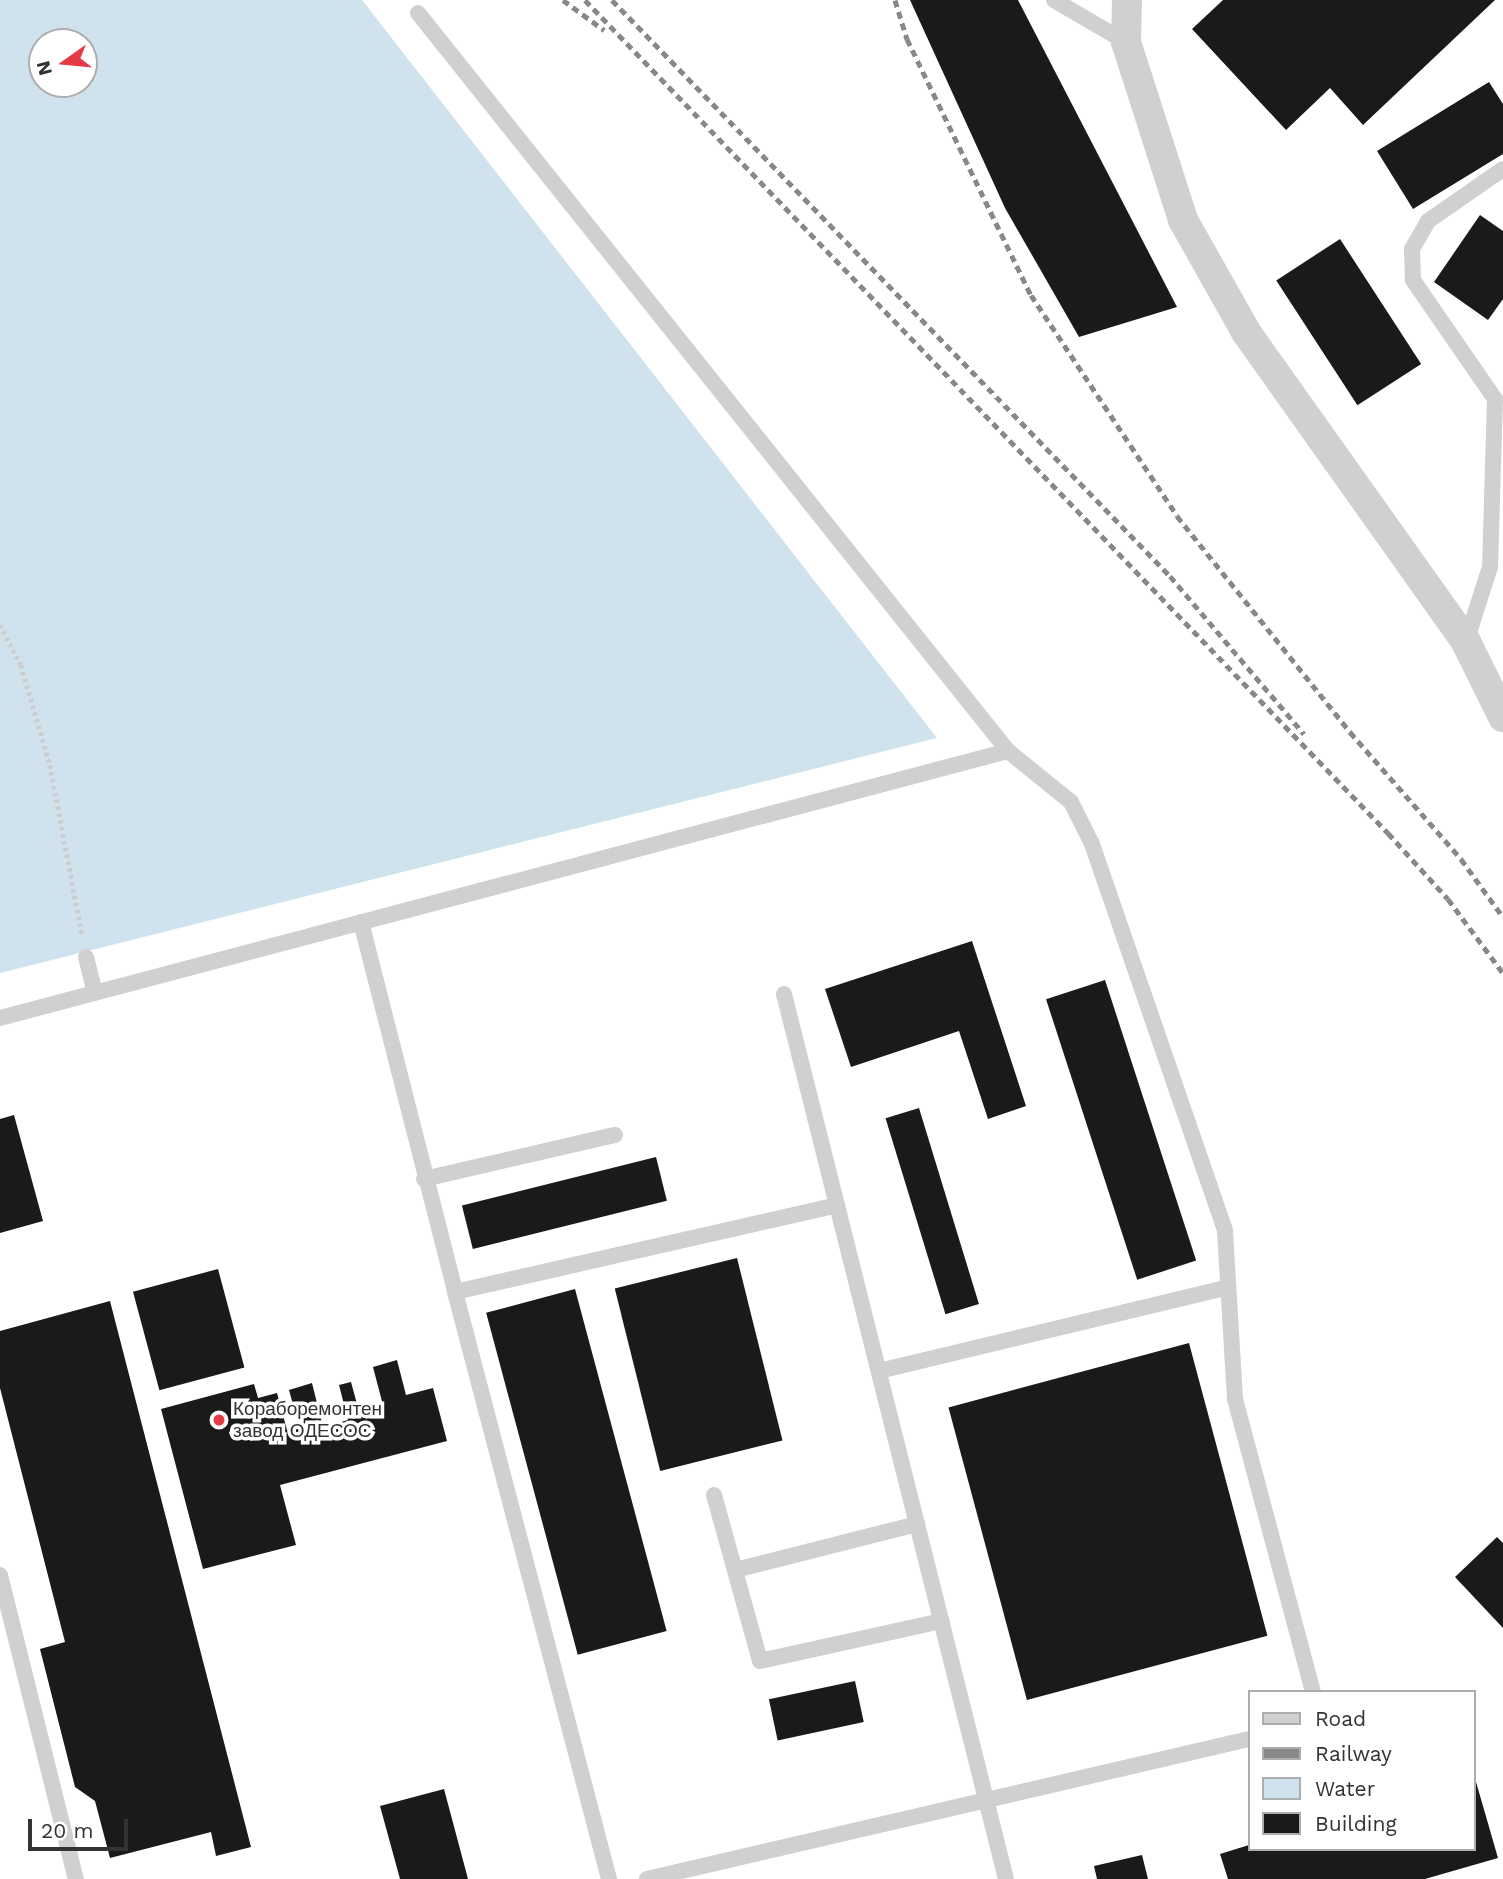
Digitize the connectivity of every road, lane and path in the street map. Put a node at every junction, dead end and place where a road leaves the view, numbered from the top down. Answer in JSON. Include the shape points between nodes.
{"nodes":[{"id":1,"x":1054,"y":0,"type":"edge"},
{"id":2,"x":1127,"y":0,"type":"edge"},
{"id":3,"x":418,"y":13,"type":"dead end"},
{"id":4,"x":1126,"y":42,"type":"junction"},
{"id":5,"x":1503,"y":169,"type":"edge"},
{"id":6,"x":1499,"y":399,"type":"edge"},
{"id":7,"x":0,"y":625,"type":"edge"},
{"id":8,"x":1466,"y":642,"type":"junction"},
{"id":9,"x":1503,"y":717,"type":"edge"},
{"id":10,"x":1008,"y":751,"type":"junction"},
{"id":11,"x":361,"y":922,"type":"junction"},
{"id":12,"x":86,"y":957,"type":"joint"},
{"id":13,"x":95,"y":992,"type":"junction"},
{"id":14,"x":785,"y":994,"type":"dead end"},
{"id":15,"x":0,"y":1018,"type":"edge"},
{"id":16,"x":615,"y":1135,"type":"dead end"},
{"id":17,"x":424,"y":1179,"type":"junction"},
{"id":18,"x":837,"y":1205,"type":"junction"},
{"id":19,"x":1228,"y":1287,"type":"junction"},
{"id":20,"x":455,"y":1292,"type":"junction"},
{"id":21,"x":878,"y":1371,"type":"junction"},
{"id":22,"x":714,"y":1495,"type":"dead end"},
{"id":23,"x":917,"y":1524,"type":"junction"},
{"id":24,"x":735,"y":1570,"type":"junction"},
{"id":25,"x":0,"y":1575,"type":"edge"},
{"id":26,"x":942,"y":1621,"type":"junction"},
{"id":27,"x":1312,"y":1690,"type":"edge"},
{"id":28,"x":1248,"y":1740,"type":"edge"},
{"id":29,"x":986,"y":1797,"type":"junction"},
{"id":30,"x":76,"y":1879,"type":"edge"},
{"id":31,"x":609,"y":1879,"type":"edge"},
{"id":32,"x":647,"y":1879,"type":"edge"},
{"id":33,"x":1006,"y":1879,"type":"edge"}],
"edges":[{"from":1,"to":4,"type":"lane"},
{"from":2,"to":4,"type":"street"},
{"from":3,"to":10,"type":"lane"},
{"from":4,"to":8,"type":"street","via":[[1147,117],[1189,232],[1247,332]]},
{"from":5,"to":6,"type":"lane","via":[[1428,221],[1412,249],[1413,280]]},
{"from":6,"to":8,"type":"lane","via":[[1490,567]]},
{"from":7,"to":12,"type":"path","via":[[21,665],[50,765]]},
{"from":8,"to":9,"type":"street"},
{"from":10,"to":11,"type":"lane"},
{"from":10,"to":19,"type":"lane","via":[[1071,803],[1092,844],[1225,1231]]},
{"from":11,"to":13,"type":"lane"},
{"from":11,"to":17,"type":"lane"},
{"from":12,"to":13,"type":"lane"},
{"from":13,"to":15,"type":"lane"},
{"from":14,"to":18,"type":"lane"},
{"from":16,"to":17,"type":"lane"},
{"from":17,"to":20,"type":"lane"},
{"from":18,"to":20,"type":"lane"},
{"from":18,"to":21,"type":"lane"},
{"from":19,"to":21,"type":"lane"},
{"from":19,"to":27,"type":"lane","via":[[1235,1399]]},
{"from":20,"to":31,"type":"lane"},
{"from":21,"to":23,"type":"lane"},
{"from":22,"to":24,"type":"lane"},
{"from":23,"to":24,"type":"lane"},
{"from":23,"to":26,"type":"lane"},
{"from":24,"to":26,"type":"lane","via":[[760,1661]]},
{"from":25,"to":30,"type":"lane"},
{"from":26,"to":29,"type":"lane"},
{"from":28,"to":29,"type":"lane"},
{"from":29,"to":32,"type":"lane"},
{"from":29,"to":33,"type":"lane"}]}
